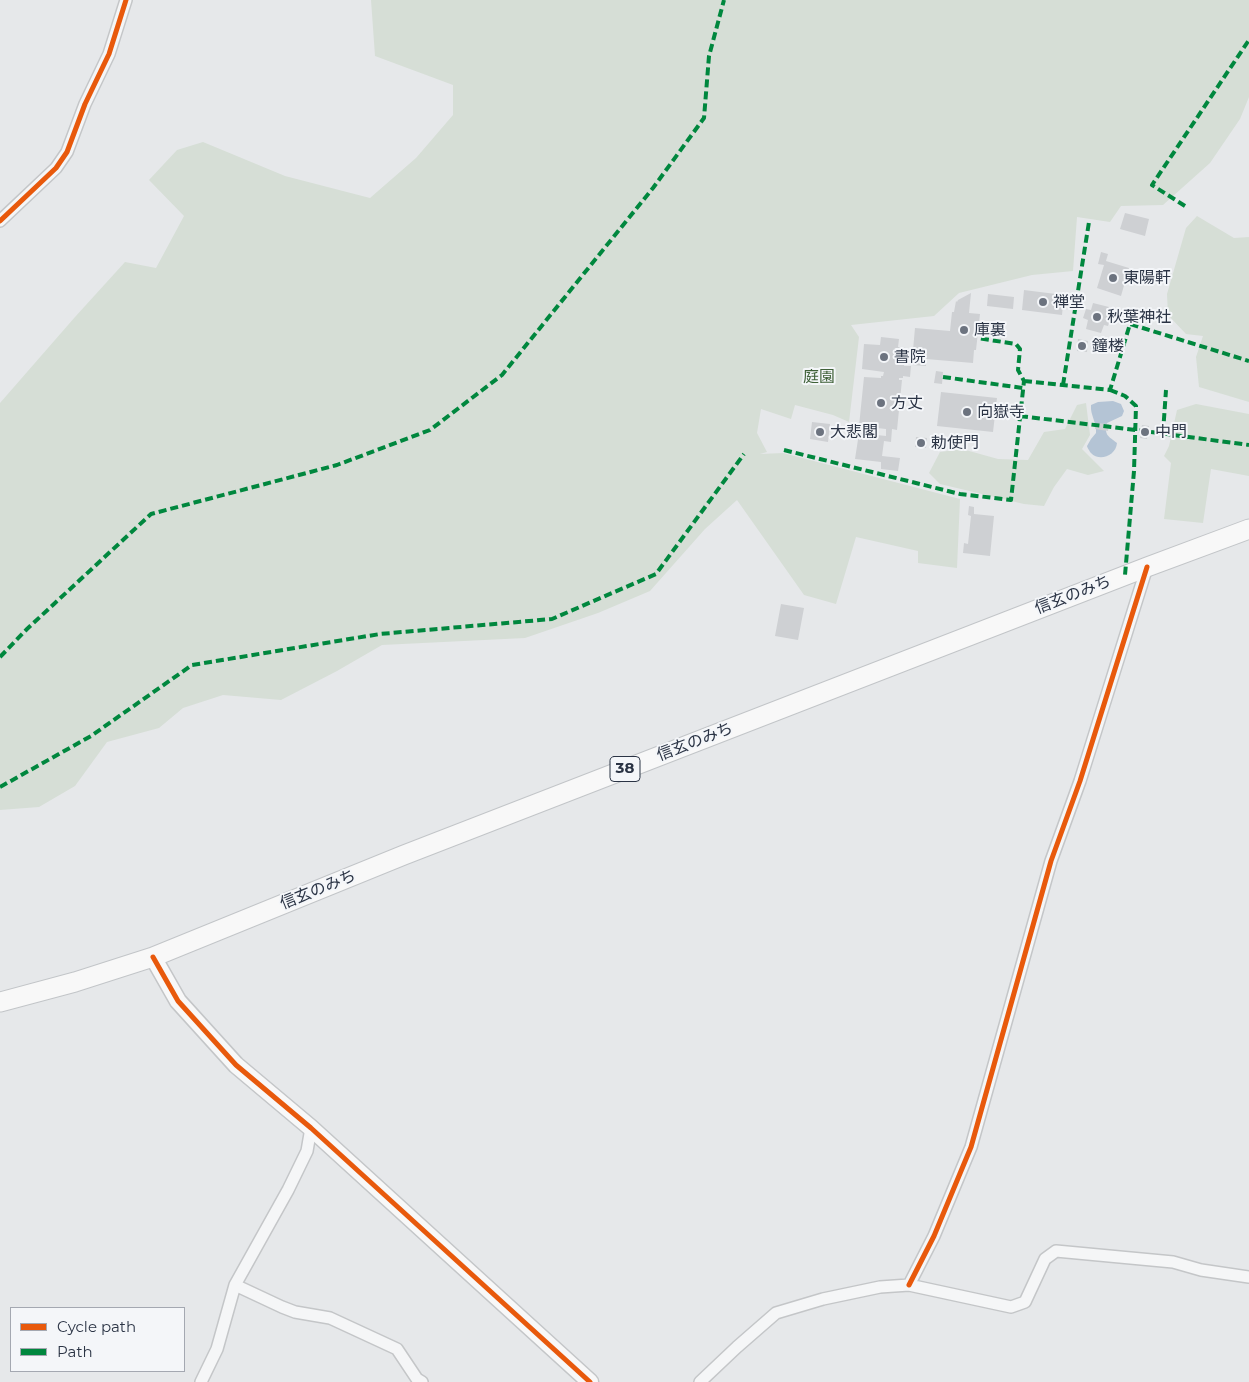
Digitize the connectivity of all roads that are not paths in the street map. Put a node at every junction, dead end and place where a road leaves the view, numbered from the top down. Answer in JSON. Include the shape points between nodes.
{"nodes":[{"id":1,"x":126,"y":0,"type":"edge"},
{"id":2,"x":0,"y":221,"type":"edge"},
{"id":3,"x":1249,"y":529,"type":"edge"},
{"id":4,"x":1147,"y":566,"type":"junction"},
{"id":5,"x":153,"y":957,"type":"junction"},
{"id":6,"x":0,"y":1002,"type":"edge"},
{"id":7,"x":311,"y":1128,"type":"junction"},
{"id":8,"x":1249,"y":1277,"type":"edge"},
{"id":9,"x":234,"y":1285,"type":"junction"},
{"id":10,"x":909,"y":1285,"type":"junction"},
{"id":11,"x":201,"y":1382,"type":"edge"},
{"id":12,"x":422,"y":1382,"type":"edge"},
{"id":13,"x":590,"y":1382,"type":"edge"},
{"id":14,"x":700,"y":1382,"type":"edge"}],
"edges":[{"from":1,"to":2,"type":"street","via":[[109,54],[67,152],[56,168]]},
{"from":3,"to":4,"type":"main road","name":"信玄のみち","number":"38"},
{"from":4,"to":5,"type":"main road","name":"信玄のみち","number":"38","via":[[404,854]]},
{"from":4,"to":10,"type":"street","via":[[1080,781],[1051,861],[971,1147],[934,1236]]},
{"from":5,"to":6,"type":"main road","name":"信玄のみち","number":"38"},
{"from":5,"to":7,"type":"street","via":[[178,1001],[236,1065]]},
{"from":7,"to":9,"type":"street","via":[[307,1151],[296,1175]]},
{"from":7,"to":13,"type":"street"},
{"from":8,"to":10,"type":"street","via":[[1173,1262],[1056,1251],[1045,1259],[1025,1302],[1011,1308]]},
{"from":9,"to":11,"type":"street","via":[[217,1349]]},
{"from":9,"to":12,"type":"street","via":[[282,1308],[330,1318],[397,1349]]},
{"from":10,"to":14,"type":"street","via":[[880,1287],[776,1313]]}]}
